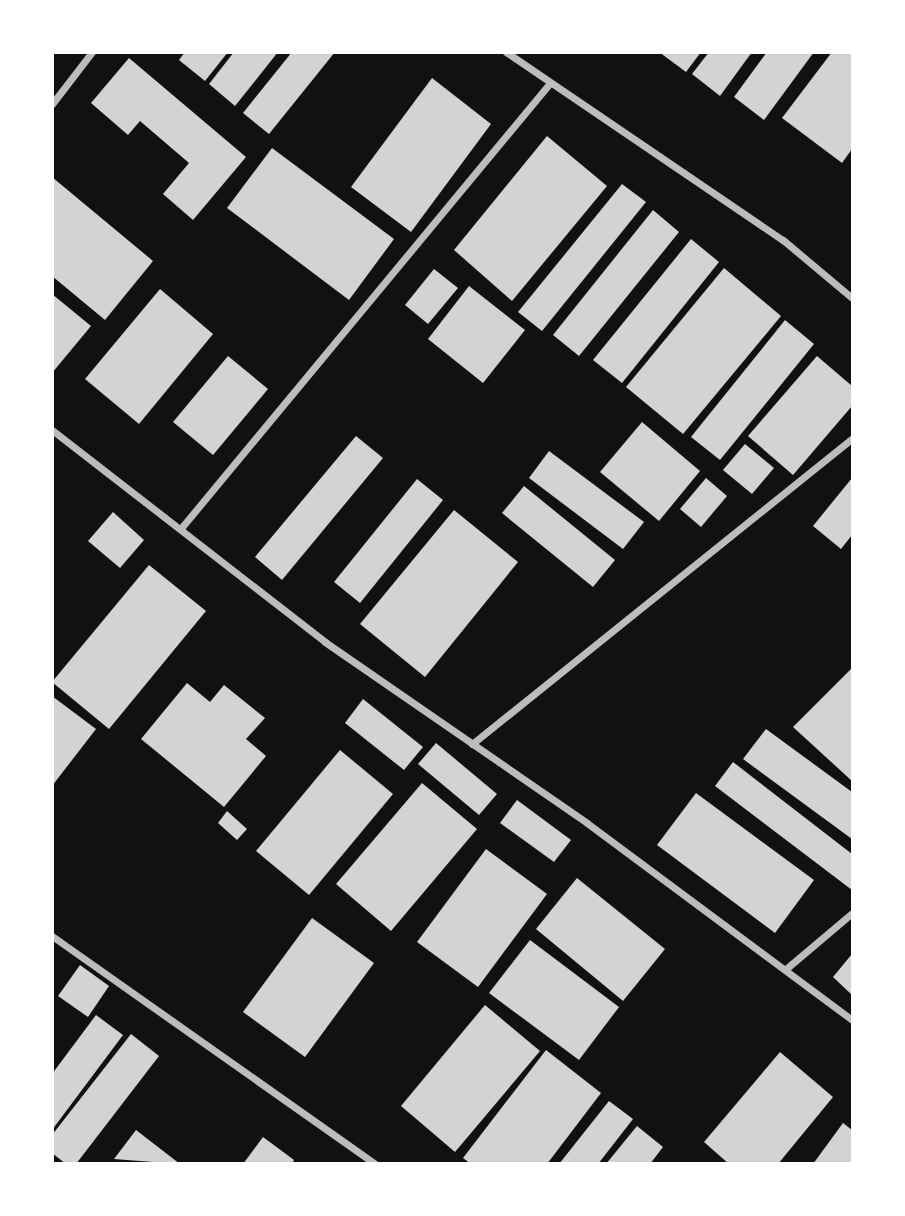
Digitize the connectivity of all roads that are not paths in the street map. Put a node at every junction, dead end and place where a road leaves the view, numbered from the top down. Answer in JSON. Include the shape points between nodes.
{"nodes":[{"id":1,"x":92,"y":52,"type":"edge"},
{"id":2,"x":506,"y":52,"type":"edge"},
{"id":3,"x":550,"y":83,"type":"junction"},
{"id":4,"x":52,"y":104,"type":"edge"},
{"id":5,"x":852,"y":298,"type":"edge"},
{"id":6,"x":52,"y":430,"type":"edge"},
{"id":7,"x":852,"y":438,"type":"edge"},
{"id":8,"x":182,"y":527,"type":"junction"},
{"id":9,"x":472,"y":744,"type":"junction"},
{"id":10,"x":852,"y":913,"type":"edge"},
{"id":11,"x":52,"y":936,"type":"edge"},
{"id":12,"x":787,"y":968,"type":"junction"},
{"id":13,"x":852,"y":1020,"type":"edge"},
{"id":14,"x":375,"y":1164,"type":"edge"}],
"edges":[{"from":1,"to":4,"type":"street"},
{"from":2,"to":3,"type":"street"},
{"from":3,"to":5,"type":"street","via":[[783,240]]},
{"from":3,"to":8,"type":"street"},
{"from":6,"to":8,"type":"street"},
{"from":7,"to":9,"type":"street"},
{"from":8,"to":9,"type":"street","via":[[325,642]]},
{"from":9,"to":12,"type":"street"},
{"from":10,"to":12,"type":"street"},
{"from":11,"to":14,"type":"street"},
{"from":12,"to":13,"type":"street"}]}
